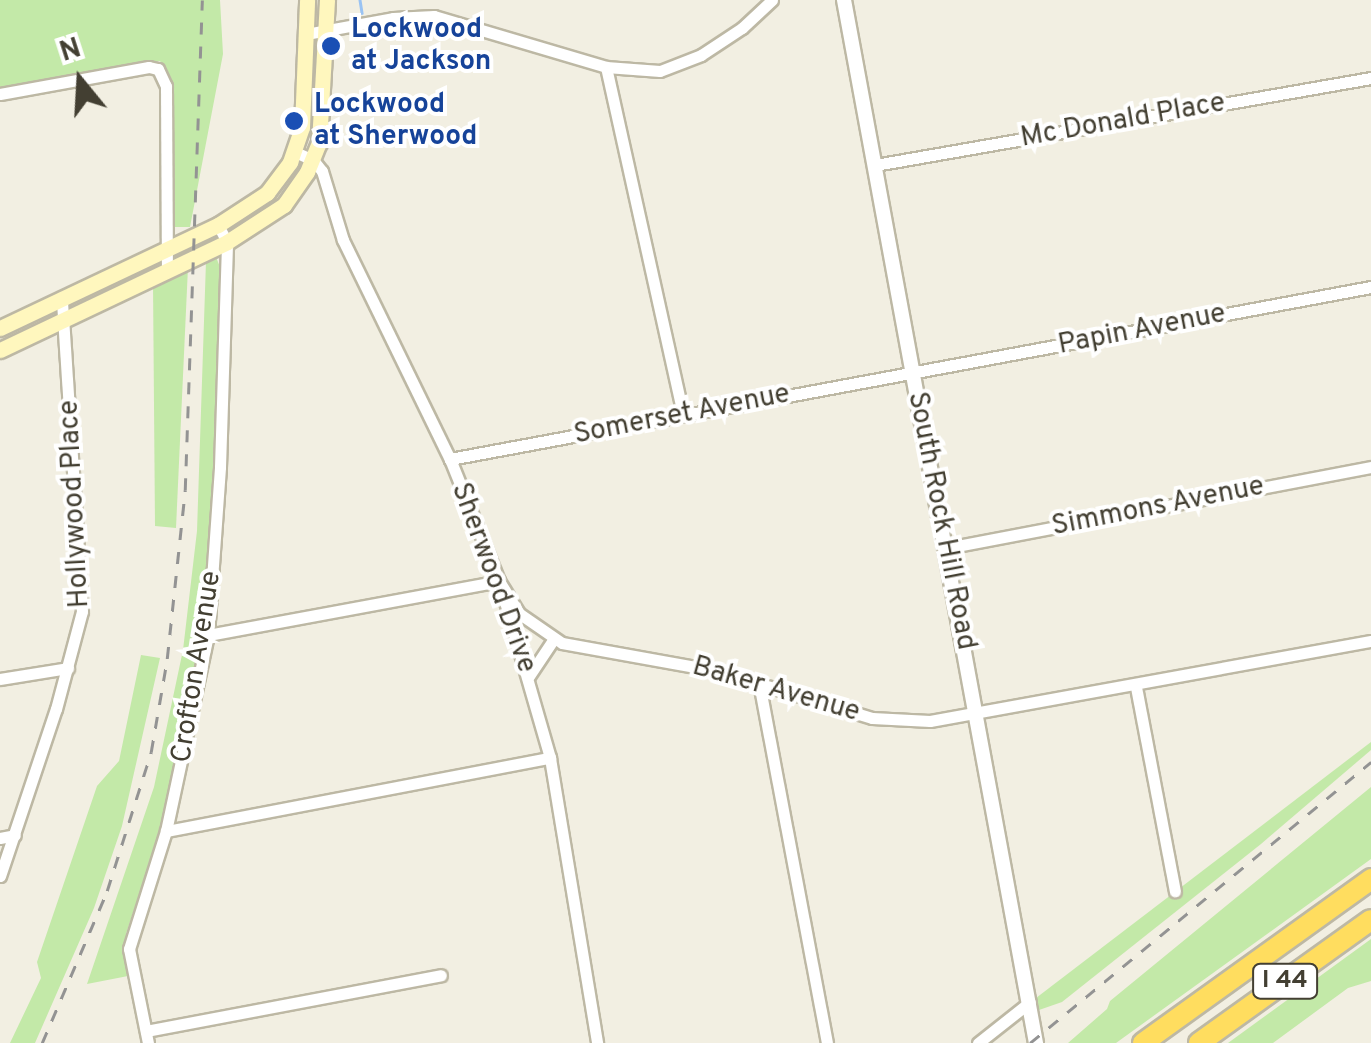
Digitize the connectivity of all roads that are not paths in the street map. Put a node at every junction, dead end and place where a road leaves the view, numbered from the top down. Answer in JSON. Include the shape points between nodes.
{"nodes":[{"id":1,"x":306,"y":0,"type":"edge"},
{"id":2,"x":327,"y":0,"type":"edge"},
{"id":3,"x":772,"y":0,"type":"edge"},
{"id":4,"x":844,"y":0,"type":"edge"},
{"id":5,"x":326,"y":30,"type":"junction"},
{"id":6,"x":306,"y":34,"type":"junction"},
{"id":7,"x":606,"y":67,"type":"junction"},
{"id":8,"x":1371,"y":78,"type":"edge"},
{"id":9,"x":0,"y":94,"type":"edge"},
{"id":10,"x":294,"y":152,"type":"junction"},
{"id":11,"x":313,"y":160,"type":"junction"},
{"id":12,"x":874,"y":164,"type":"junction"},
{"id":13,"x":218,"y":224,"type":"junction"},
{"id":14,"x":228,"y":242,"type":"junction"},
{"id":15,"x":166,"y":250,"type":"junction"},
{"id":16,"x":167,"y":271,"type":"junction"},
{"id":17,"x":1371,"y":287,"type":"edge"},
{"id":18,"x":62,"y":298,"type":"junction"},
{"id":19,"x":64,"y":320,"type":"junction"},
{"id":20,"x":0,"y":328,"type":"edge"},
{"id":21,"x":0,"y":350,"type":"edge"},
{"id":22,"x":914,"y":372,"type":"junction"},
{"id":23,"x":683,"y":415,"type":"junction"},
{"id":24,"x":450,"y":459,"type":"junction"},
{"id":25,"x":1371,"y":467,"type":"edge"},
{"id":26,"x":946,"y":548,"type":"junction"},
{"id":27,"x":499,"y":580,"type":"junction"},
{"id":28,"x":208,"y":635,"type":"junction"},
{"id":29,"x":553,"y":640,"type":"junction"},
{"id":30,"x":1371,"y":641,"type":"edge"},
{"id":31,"x":68,"y":668,"type":"junction"},
{"id":32,"x":529,"y":676,"type":"junction"},
{"id":33,"x":0,"y":679,"type":"edge"},
{"id":34,"x":759,"y":683,"type":"junction"},
{"id":35,"x":1136,"y":687,"type":"junction"},
{"id":36,"x":978,"y":716,"type":"junction"},
{"id":37,"x":550,"y":758,"type":"junction"},
{"id":38,"x":166,"y":831,"type":"junction"},
{"id":39,"x":15,"y":836,"type":"junction"},
{"id":40,"x":0,"y":838,"type":"edge"},
{"id":41,"x":0,"y":876,"type":"edge"},
{"id":42,"x":1371,"y":879,"type":"edge"},
{"id":43,"x":1175,"y":891,"type":"dead end"},
{"id":44,"x":1371,"y":920,"type":"edge"},
{"id":45,"x":441,"y":975,"type":"dead end"},
{"id":46,"x":1030,"y":1002,"type":"junction"},
{"id":47,"x":147,"y":1037,"type":"edge"},
{"id":48,"x":597,"y":1043,"type":"edge"},
{"id":49,"x":827,"y":1043,"type":"edge"},
{"id":50,"x":978,"y":1043,"type":"edge"},
{"id":51,"x":1036,"y":1043,"type":"edge"},
{"id":52,"x":1143,"y":1043,"type":"edge"},
{"id":53,"x":1200,"y":1043,"type":"edge"}],
"edges":[{"from":1,"to":6,"type":"main road"},
{"from":2,"to":5,"type":"main road"},
{"from":3,"to":7,"type":"street","via":[[701,55],[660,71]]},
{"from":4,"to":12,"type":"street","name":"South Rock Hill Road"},
{"from":5,"to":6,"type":"street"},
{"from":5,"to":7,"type":"street","via":[[434,16]]},
{"from":5,"to":11,"type":"main road","via":[[323,118]]},
{"from":6,"to":10,"type":"main road","via":[[304,108]]},
{"from":7,"to":23,"type":"street"},
{"from":8,"to":12,"type":"street","name":"Mc Donald Place"},
{"from":9,"to":15,"type":"street","via":[[158,69],[166,86]]},
{"from":10,"to":11,"type":"street"},
{"from":10,"to":13,"type":"main road","via":[[267,193]]},
{"from":11,"to":14,"type":"main road","via":[[284,205]]},
{"from":11,"to":24,"type":"street","name":"Sherwood Drive","via":[[343,240]]},
{"from":12,"to":22,"type":"street","name":"South Rock Hill Road"},
{"from":13,"to":14,"type":"street"},
{"from":13,"to":15,"type":"main road"},
{"from":14,"to":16,"type":"main road"},
{"from":14,"to":28,"type":"street","name":"Crofton Avenue"},
{"from":15,"to":16,"type":"street"},
{"from":15,"to":18,"type":"main road"},
{"from":16,"to":19,"type":"main road"},
{"from":17,"to":22,"type":"street","name":"Papin Avenue"},
{"from":18,"to":19,"type":"street","name":"Hollywood Place"},
{"from":18,"to":20,"type":"main road"},
{"from":19,"to":21,"type":"main road"},
{"from":19,"to":31,"type":"street","name":"Hollywood Place","via":[[83,594]]},
{"from":22,"to":23,"type":"street","name":"Somerset Avenue"},
{"from":22,"to":26,"type":"street","name":"South Rock Hill Road"},
{"from":23,"to":24,"type":"street","name":"Somerset Avenue"},
{"from":24,"to":27,"type":"street","name":"Sherwood Drive"},
{"from":25,"to":26,"type":"street","name":"Simmons Avenue"},
{"from":26,"to":36,"type":"street","name":"South Rock Hill Road"},
{"from":27,"to":28,"type":"street"},
{"from":27,"to":29,"type":"street","via":[[520,614]]},
{"from":27,"to":32,"type":"street","name":"Sherwood Drive"},
{"from":28,"to":38,"type":"street","name":"Crofton Avenue"},
{"from":29,"to":32,"type":"street"},
{"from":29,"to":34,"type":"street","name":"Baker Avenue"},
{"from":30,"to":35,"type":"street","name":"Baker Avenue"},
{"from":31,"to":33,"type":"street"},
{"from":31,"to":39,"type":"street","name":"Hollywood Place"},
{"from":32,"to":37,"type":"street","name":"Sherwood Drive"},
{"from":34,"to":36,"type":"street","name":"Baker Avenue","via":[[872,718],[930,722]]},
{"from":34,"to":49,"type":"street"},
{"from":35,"to":36,"type":"street","name":"Baker Avenue"},
{"from":35,"to":43,"type":"street"},
{"from":36,"to":46,"type":"street","name":"South Rock Hill Road"},
{"from":37,"to":38,"type":"street"},
{"from":37,"to":48,"type":"street","name":"Sherwood Drive"},
{"from":38,"to":47,"type":"street","name":"Crofton Avenue","via":[[130,949]]},
{"from":39,"to":40,"type":"street"},
{"from":39,"to":41,"type":"street","name":"Hollywood Place"},
{"from":42,"to":52,"type":"highway","number":"I 44"},
{"from":44,"to":53,"type":"highway","number":"I 44"},
{"from":45,"to":47,"type":"street"},
{"from":46,"to":50,"type":"street"},
{"from":46,"to":51,"type":"street","name":"South Rock Hill Road"}]}
